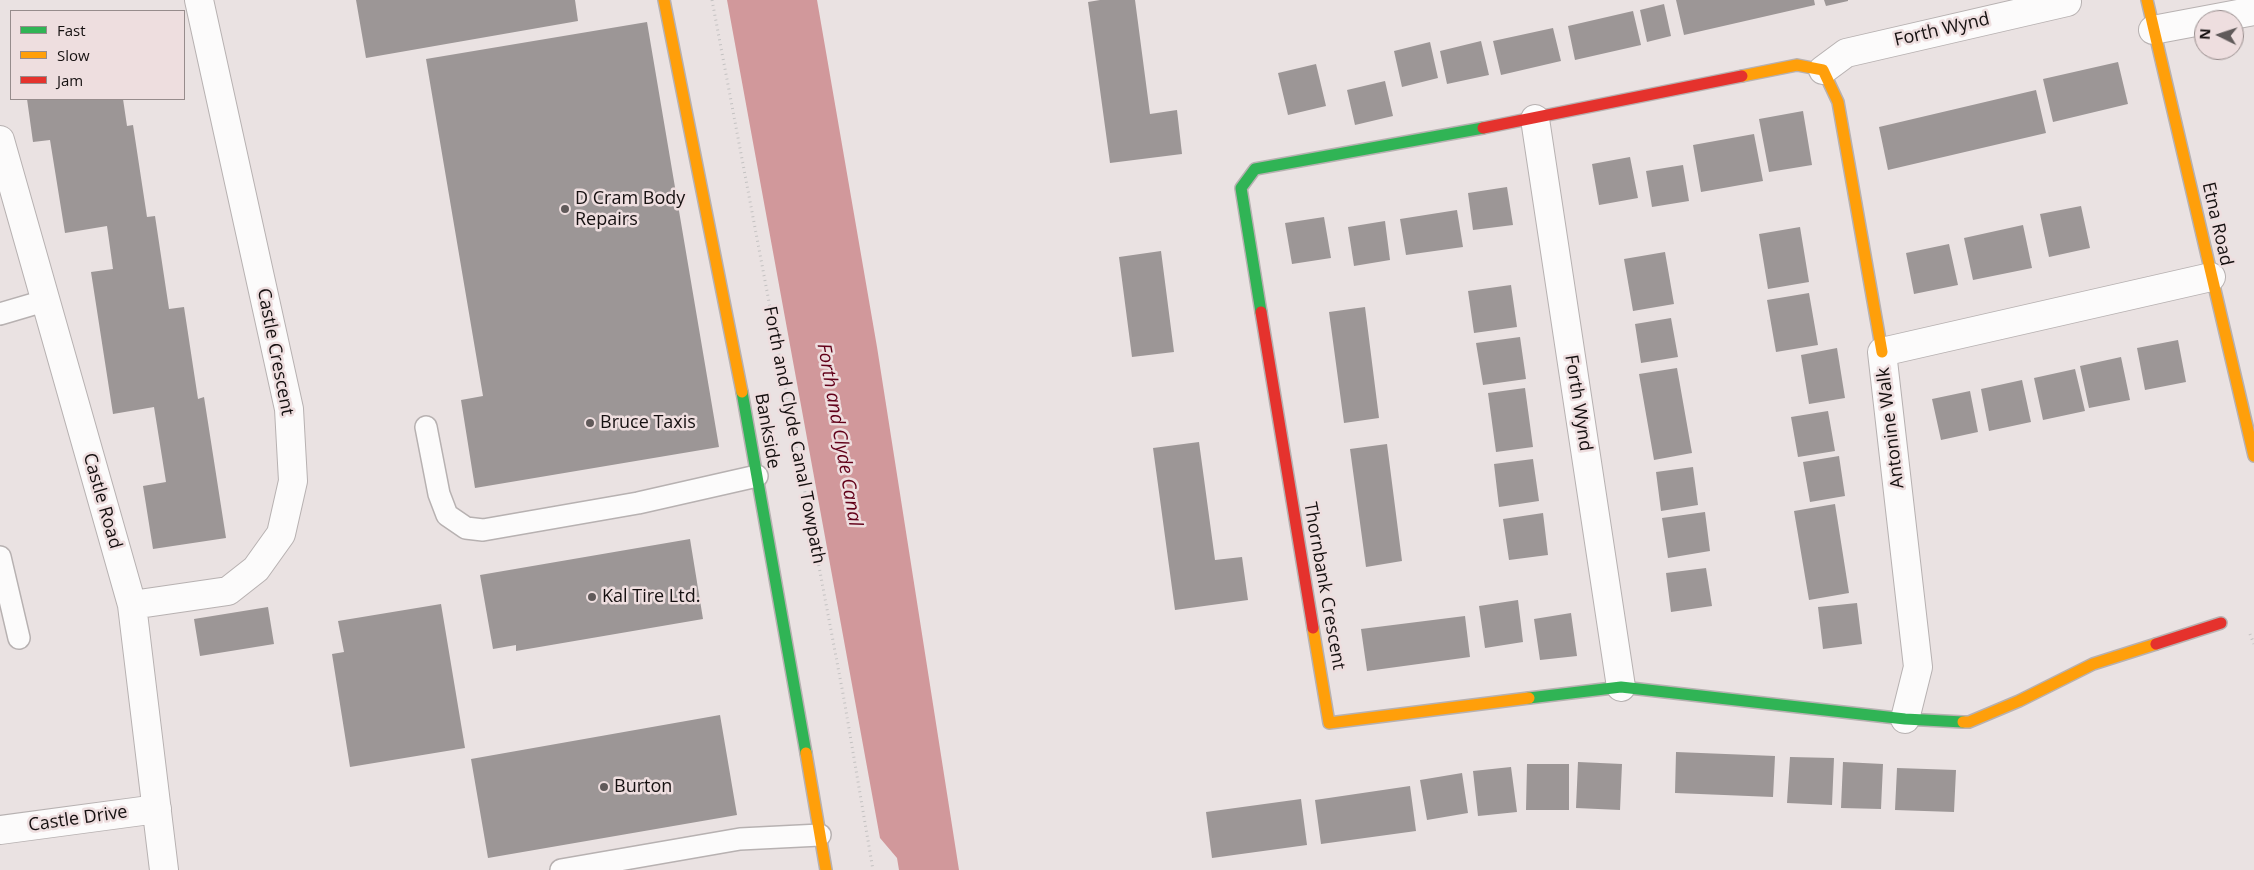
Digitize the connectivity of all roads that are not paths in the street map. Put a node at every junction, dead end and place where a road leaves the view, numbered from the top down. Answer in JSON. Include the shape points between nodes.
{"nodes":[{"id":1,"x":199,"y":0,"type":"edge"},
{"id":2,"x":664,"y":0,"type":"edge"},
{"id":3,"x":2147,"y":0,"type":"edge"},
{"id":4,"x":2067,"y":2,"type":"dead end"},
{"id":5,"x":2254,"y":11,"type":"edge"},
{"id":6,"x":2153,"y":30,"type":"junction"},
{"id":7,"x":1823,"y":70,"type":"junction"},
{"id":8,"x":1536,"y":119,"type":"junction"},
{"id":9,"x":0,"y":140,"type":"edge"},
{"id":10,"x":2211,"y":277,"type":"junction"},
{"id":11,"x":44,"y":301,"type":"junction"},
{"id":12,"x":0,"y":314,"type":"edge"},
{"id":13,"x":1882,"y":352,"type":"junction"},
{"id":14,"x":2247,"y":399,"type":"edge"},
{"id":15,"x":426,"y":427,"type":"dead end"},
{"id":16,"x":2254,"y":456,"type":"edge"},
{"id":17,"x":757,"y":476,"type":"junction"},
{"id":18,"x":0,"y":558,"type":"edge"},
{"id":19,"x":132,"y":606,"type":"junction"},
{"id":20,"x":2221,"y":623,"type":"dead end"},
{"id":21,"x":19,"y":638,"type":"dead end"},
{"id":22,"x":1621,"y":687,"type":"junction"},
{"id":23,"x":1904,"y":719,"type":"junction"},
{"id":24,"x":156,"y":809,"type":"junction"},
{"id":25,"x":0,"y":830,"type":"edge"},
{"id":26,"x":820,"y":835,"type":"junction"},
{"id":27,"x":164,"y":870,"type":"edge"},
{"id":28,"x":560,"y":870,"type":"edge"},
{"id":29,"x":826,"y":870,"type":"edge"}],
"edges":[{"from":1,"to":19,"type":"street","name":"Castle Crescent","via":[[289,408],[294,481],[281,534],[256,569],[228,591]]},
{"from":2,"to":17,"type":"street","name":"Bankside"},
{"from":3,"to":6,"type":"street","name":"Etna Road"},
{"from":4,"to":7,"type":"street","name":"Forth Wynd","via":[[1846,53]]},
{"from":5,"to":6,"type":"street"},
{"from":6,"to":10,"type":"street","name":"Etna Road"},
{"from":7,"to":8,"type":"street","via":[[1798,65]]},
{"from":7,"to":13,"type":"street","via":[[1838,102]]},
{"from":8,"to":22,"type":"street","name":"Forth Wynd"},
{"from":8,"to":22,"type":"street","name":"Thornbank Crescent","via":[[1255,169],[1241,188],[1329,723]]},
{"from":9,"to":11,"type":"street","name":"Castle Road"},
{"from":10,"to":13,"type":"street","name":"Antonine Walk"},
{"from":10,"to":14,"type":"street","name":"Etna Road"},
{"from":11,"to":12,"type":"lane"},
{"from":11,"to":19,"type":"street","name":"Castle Road"},
{"from":13,"to":23,"type":"street","name":"Antonine Walk","via":[[1918,666]]},
{"from":14,"to":16,"type":"street","name":"Etna Road"},
{"from":15,"to":17,"type":"lane","via":[[438,494],[447,515],[466,528],[483,530],[638,503]]},
{"from":17,"to":26,"type":"street","name":"Bankside"},
{"from":18,"to":21,"type":"lane"},
{"from":19,"to":24,"type":"street","name":"Castle Road"},
{"from":20,"to":23,"type":"street","via":[[2092,664],[1969,722]]},
{"from":22,"to":23,"type":"street"},
{"from":24,"to":25,"type":"street","name":"Castle Drive"},
{"from":24,"to":27,"type":"street","name":"Castle Road"},
{"from":26,"to":28,"type":"lane","via":[[740,839]]},
{"from":26,"to":29,"type":"street","name":"Bankside"}]}
